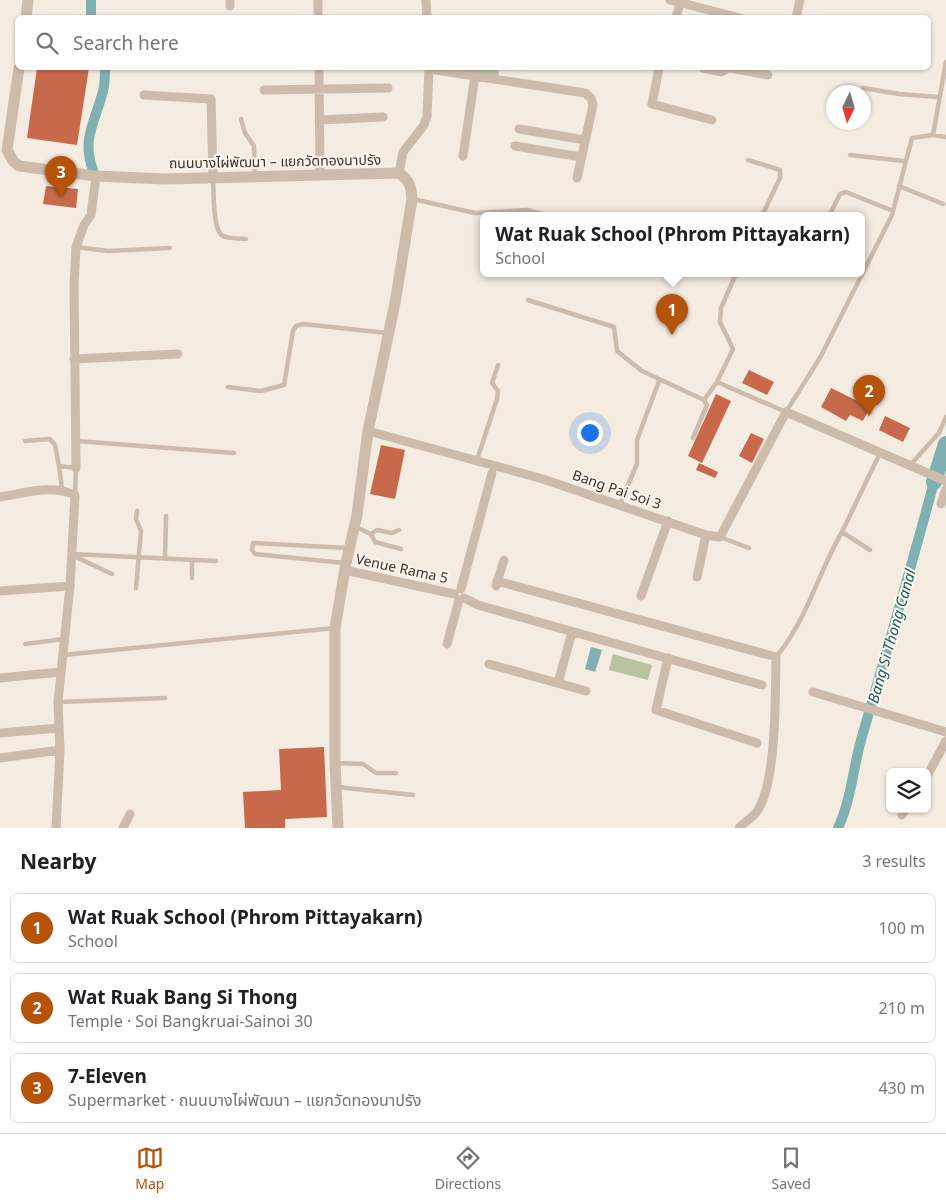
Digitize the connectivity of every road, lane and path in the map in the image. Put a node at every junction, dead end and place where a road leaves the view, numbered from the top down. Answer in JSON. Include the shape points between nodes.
{"nodes":[{"id":1,"x":28,"y":0,"type":"edge"},
{"id":2,"x":318,"y":0,"type":"edge"},
{"id":3,"x":426,"y":0,"type":"edge"},
{"id":4,"x":670,"y":0,"type":"edge"},
{"id":5,"x":800,"y":0,"type":"edge"},
{"id":6,"x":680,"y":1,"type":"edge"},
{"id":7,"x":26,"y":15,"type":"edge"},
{"id":8,"x":318,"y":15,"type":"edge"},
{"id":9,"x":427,"y":15,"type":"edge"},
{"id":10,"x":677,"y":15,"type":"edge"},
{"id":11,"x":729,"y":15,"type":"edge"},
{"id":12,"x":797,"y":15,"type":"edge"},
{"id":13,"x":946,"y":62,"type":"edge"},
{"id":14,"x":19,"y":70,"type":"edge"},
{"id":15,"x":319,"y":70,"type":"edge"},
{"id":16,"x":429,"y":70,"type":"edge"},
{"id":17,"x":441,"y":70,"type":"edge"},
{"id":18,"x":659,"y":70,"type":"edge"},
{"id":19,"x":712,"y":70,"type":"edge"},
{"id":20,"x":725,"y":70,"type":"edge"},
{"id":21,"x":740,"y":70,"type":"edge"},
{"id":22,"x":768,"y":75,"type":"dead end"},
{"id":23,"x":476,"y":76,"type":"junction"},
{"id":24,"x":388,"y":88,"type":"dead end"},
{"id":25,"x":940,"y":88,"type":"junction"},
{"id":26,"x":946,"y":88,"type":"edge"},
{"id":27,"x":319,"y":89,"type":"junction"},
{"id":28,"x":871,"y":89,"type":"edge"},
{"id":29,"x":264,"y":90,"type":"dead end"},
{"id":30,"x":144,"y":95,"type":"dead end"},
{"id":31,"x":938,"y":97,"type":"junction"},
{"id":32,"x":383,"y":117,"type":"dead end"},
{"id":33,"x":241,"y":119,"type":"dead end"},
{"id":34,"x":319,"y":120,"type":"junction"},
{"id":35,"x":712,"y":120,"type":"dead end"},
{"id":36,"x":519,"y":129,"type":"dead end"},
{"id":37,"x":933,"y":135,"type":"junction"},
{"id":38,"x":946,"y":136,"type":"edge"},
{"id":39,"x":586,"y":140,"type":"junction"},
{"id":40,"x":515,"y":146,"type":"dead end"},
{"id":41,"x":4,"y":150,"type":"edge"},
{"id":42,"x":850,"y":155,"type":"dead end"},
{"id":43,"x":462,"y":156,"type":"dead end"},
{"id":44,"x":581,"y":157,"type":"junction"},
{"id":45,"x":748,"y":160,"type":"dead end"},
{"id":46,"x":904,"y":161,"type":"junction"},
{"id":47,"x":320,"y":174,"type":"junction"},
{"id":48,"x":399,"y":174,"type":"junction"},
{"id":49,"x":96,"y":176,"type":"junction"},
{"id":50,"x":255,"y":176,"type":"junction"},
{"id":51,"x":213,"y":177,"type":"junction"},
{"id":52,"x":576,"y":178,"type":"dead end"},
{"id":53,"x":899,"y":186,"type":"junction"},
{"id":54,"x":412,"y":199,"type":"junction"},
{"id":55,"x":943,"y":204,"type":"dead end"},
{"id":56,"x":893,"y":211,"type":"junction"},
{"id":57,"x":492,"y":212,"type":"edge"},
{"id":58,"x":534,"y":212,"type":"edge"},
{"id":59,"x":765,"y":212,"type":"edge"},
{"id":60,"x":831,"y":212,"type":"edge"},
{"id":61,"x":480,"y":213,"type":"edge"},
{"id":62,"x":246,"y":239,"type":"dead end"},
{"id":63,"x":76,"y":247,"type":"junction"},
{"id":64,"x":170,"y":248,"type":"dead end"},
{"id":65,"x":865,"y":272,"type":"edge"},
{"id":66,"x":735,"y":277,"type":"edge"},
{"id":67,"x":862,"y":277,"type":"edge"},
{"id":68,"x":528,"y":300,"type":"dead end"},
{"id":69,"x":388,"y":333,"type":"junction"},
{"id":70,"x":178,"y":354,"type":"dead end"},
{"id":71,"x":74,"y":359,"type":"junction"},
{"id":72,"x":498,"y":365,"type":"dead end"},
{"id":73,"x":659,"y":381,"type":"junction"},
{"id":74,"x":717,"y":382,"type":"junction"},
{"id":75,"x":228,"y":387,"type":"dead end"},
{"id":76,"x":704,"y":400,"type":"junction"},
{"id":77,"x":786,"y":412,"type":"junction"},
{"id":78,"x":946,"y":417,"type":"edge"},
{"id":79,"x":368,"y":431,"type":"junction"},
{"id":80,"x":693,"y":438,"type":"dead end"},
{"id":81,"x":25,"y":441,"type":"dead end"},
{"id":82,"x":76,"y":442,"type":"junction"},
{"id":83,"x":234,"y":453,"type":"dead end"},
{"id":84,"x":880,"y":453,"type":"junction"},
{"id":85,"x":477,"y":460,"type":"junction"},
{"id":86,"x":59,"y":466,"type":"junction"},
{"id":87,"x":909,"y":466,"type":"junction"},
{"id":88,"x":76,"y":468,"type":"junction"},
{"id":89,"x":492,"y":473,"type":"dead end"},
{"id":90,"x":945,"y":484,"type":"edge"},
{"id":91,"x":62,"y":489,"type":"junction"},
{"id":92,"x":75,"y":495,"type":"junction"},
{"id":93,"x":0,"y":497,"type":"edge"},
{"id":94,"x":620,"y":504,"type":"junction"},
{"id":95,"x":941,"y":504,"type":"dead end"},
{"id":96,"x":137,"y":511,"type":"dead end"},
{"id":97,"x":166,"y":516,"type":"dead end"},
{"id":98,"x":668,"y":521,"type":"junction"},
{"id":99,"x":355,"y":526,"type":"junction"},
{"id":100,"x":399,"y":530,"type":"dead end"},
{"id":101,"x":842,"y":532,"type":"junction"},
{"id":102,"x":371,"y":534,"type":"junction"},
{"id":103,"x":706,"y":535,"type":"junction"},
{"id":104,"x":720,"y":537,"type":"junction"},
{"id":105,"x":749,"y":548,"type":"dead end"},
{"id":106,"x":349,"y":549,"type":"junction"},
{"id":107,"x":401,"y":550,"type":"dead end"},
{"id":108,"x":870,"y":550,"type":"dead end"},
{"id":109,"x":71,"y":554,"type":"junction"},
{"id":110,"x":138,"y":557,"type":"junction"},
{"id":111,"x":165,"y":558,"type":"junction"},
{"id":112,"x":192,"y":560,"type":"junction"},
{"id":113,"x":504,"y":560,"type":"dead end"},
{"id":114,"x":216,"y":561,"type":"dead end"},
{"id":115,"x":345,"y":566,"type":"junction"},
{"id":116,"x":112,"y":574,"type":"dead end"},
{"id":117,"x":697,"y":577,"type":"dead end"},
{"id":118,"x":192,"y":578,"type":"dead end"},
{"id":119,"x":70,"y":586,"type":"junction"},
{"id":120,"x":136,"y":588,"type":"dead end"},
{"id":121,"x":0,"y":591,"type":"edge"},
{"id":122,"x":459,"y":595,"type":"junction"},
{"id":123,"x":641,"y":596,"type":"dead end"},
{"id":124,"x":335,"y":628,"type":"junction"},
{"id":125,"x":572,"y":632,"type":"junction"},
{"id":126,"x":65,"y":639,"type":"junction"},
{"id":127,"x":25,"y":644,"type":"dead end"},
{"id":128,"x":447,"y":644,"type":"dead end"},
{"id":129,"x":63,"y":655,"type":"junction"},
{"id":130,"x":776,"y":657,"type":"junction"},
{"id":131,"x":668,"y":658,"type":"junction"},
{"id":132,"x":489,"y":664,"type":"dead end"},
{"id":133,"x":60,"y":672,"type":"junction"},
{"id":134,"x":0,"y":678,"type":"edge"},
{"id":135,"x":558,"y":683,"type":"junction"},
{"id":136,"x":762,"y":684,"type":"dead end"},
{"id":137,"x":586,"y":691,"type":"dead end"},
{"id":138,"x":813,"y":692,"type":"dead end"},
{"id":139,"x":165,"y":698,"type":"dead end"},
{"id":140,"x":58,"y":702,"type":"junction"},
{"id":141,"x":59,"y":728,"type":"junction"},
{"id":142,"x":946,"y":732,"type":"edge"},
{"id":143,"x":0,"y":733,"type":"edge"},
{"id":144,"x":946,"y":741,"type":"edge"},
{"id":145,"x":757,"y":743,"type":"dead end"},
{"id":146,"x":60,"y":750,"type":"junction"},
{"id":147,"x":0,"y":758,"type":"edge"},
{"id":148,"x":335,"y":762,"type":"junction"},
{"id":149,"x":931,"y":769,"type":"edge"},
{"id":150,"x":396,"y":773,"type":"dead end"},
{"id":151,"x":336,"y":787,"type":"junction"},
{"id":152,"x":413,"y":795,"type":"dead end"},
{"id":153,"x":130,"y":814,"type":"dead end"},
{"id":154,"x":56,"y":828,"type":"edge"},
{"id":155,"x":123,"y":828,"type":"edge"},
{"id":156,"x":338,"y":828,"type":"edge"},
{"id":157,"x":739,"y":828,"type":"edge"}],
"edges":[{"from":1,"to":7,"type":"street"},
{"from":2,"to":8,"type":"street"},
{"from":3,"to":9,"type":"street"},
{"from":4,"to":6,"type":"street"},
{"from":5,"to":12,"type":"street"},
{"from":6,"to":10,"type":"street"},
{"from":6,"to":11,"type":"street"},
{"from":13,"to":25,"type":"lane"},
{"from":14,"to":41,"type":"street","name":"ถนนบางไผ่พัฒนา – แยกวัดทองนาปรัง"},
{"from":15,"to":27,"type":"street"},
{"from":16,"to":48,"type":"street","via":[[428,116],[403,152]]},
{"from":17,"to":23,"type":"street"},
{"from":18,"to":35,"type":"street","via":[[652,104]]},
{"from":19,"to":20,"type":"street"},
{"from":21,"to":22,"type":"street"},
{"from":23,"to":39,"type":"street","via":[[585,94],[591,98],[593,106]]},
{"from":23,"to":43,"type":"street"},
{"from":24,"to":27,"type":"street"},
{"from":25,"to":26,"type":"lane"},
{"from":25,"to":31,"type":"lane"},
{"from":27,"to":29,"type":"street"},
{"from":27,"to":34,"type":"street"},
{"from":28,"to":31,"type":"lane"},
{"from":30,"to":51,"type":"street","via":[[212,99]]},
{"from":31,"to":37,"type":"lane"},
{"from":32,"to":34,"type":"street"},
{"from":33,"to":50,"type":"lane","via":[[254,146]]},
{"from":34,"to":47,"type":"street"},
{"from":36,"to":39,"type":"street"},
{"from":37,"to":38,"type":"lane"},
{"from":37,"to":46,"type":"lane","via":[[912,138]]},
{"from":39,"to":44,"type":"street"},
{"from":40,"to":44,"type":"street"},
{"from":41,"to":49,"type":"street","name":"ถนนบางไผ่พัฒนา – แยกวัดทองนาปรัง","via":[[19,166]]},
{"from":42,"to":46,"type":"lane"},
{"from":44,"to":52,"type":"street"},
{"from":45,"to":59,"type":"lane","via":[[780,170],[780,178]]},
{"from":46,"to":53,"type":"lane"},
{"from":47,"to":48,"type":"street","name":"ถนนบางไผ่พัฒนา – แยกวัดทองนาปรัง"},
{"from":47,"to":50,"type":"street","name":"ถนนบางไผ่พัฒนา – แยกวัดทองนาปรัง"},
{"from":48,"to":54,"type":"street","name":"ถนนบางไผ่พัฒนา – แยกวัดทองนาปรัง","via":[[412,186]]},
{"from":49,"to":51,"type":"street","name":"ถนนบางไผ่พัฒนา – แยกวัดทองนาปรัง"},
{"from":49,"to":63,"type":"street","via":[[90,215]]},
{"from":50,"to":51,"type":"street","name":"ถนนบางไผ่พัฒนา – แยกวัดทองนาปรัง"},
{"from":51,"to":62,"type":"lane","via":[[215,221],[220,234]]},
{"from":53,"to":55,"type":"lane"},
{"from":53,"to":56,"type":"lane"},
{"from":54,"to":61,"type":"lane"},
{"from":54,"to":69,"type":"street","name":"ถนนบางไผ่พัฒนา – แยกวัดทองนาปรัง"},
{"from":56,"to":60,"type":"lane","via":[[846,192],[840,194]]},
{"from":56,"to":65,"type":"lane"},
{"from":57,"to":58,"type":"lane"},
{"from":63,"to":64,"type":"lane","via":[[108,251]]},
{"from":63,"to":71,"type":"street"},
{"from":66,"to":74,"type":"lane","via":[[721,308],[720,322],[734,349]]},
{"from":67,"to":77,"type":"lane","via":[[821,356]]},
{"from":68,"to":73,"type":"lane","via":[[614,327],[617,351],[642,372]]},
{"from":69,"to":75,"type":"lane","via":[[303,324],[296,326],[284,385],[261,391]]},
{"from":69,"to":79,"type":"street","name":"ถนนบางไผ่พัฒนา – แยกวัดทองนาปรัง"},
{"from":70,"to":71,"type":"street"},
{"from":71,"to":82,"type":"street"},
{"from":72,"to":85,"type":"lane","via":[[492,383],[498,391],[497,399]]},
{"from":73,"to":76,"type":"lane"},
{"from":73,"to":94,"type":"lane","via":[[637,440],[637,464]]},
{"from":74,"to":76,"type":"lane"},
{"from":74,"to":77,"type":"lane"},
{"from":76,"to":80,"type":"lane","via":[[707,405]]},
{"from":77,"to":84,"type":"street"},
{"from":77,"to":104,"type":"street"},
{"from":78,"to":87,"type":"lane","via":[[939,433]]},
{"from":79,"to":85,"type":"street","name":"Bang Pai Soi 3"},
{"from":79,"to":99,"type":"street","name":"ถนนบางไผ่พัฒนา – แยกวัดทองนาปรัง"},
{"from":81,"to":86,"type":"lane","via":[[50,440],[56,446]]},
{"from":82,"to":83,"type":"lane"},
{"from":82,"to":88,"type":"street"},
{"from":84,"to":87,"type":"street"},
{"from":84,"to":101,"type":"lane"},
{"from":85,"to":94,"type":"street","name":"Bang Pai Soi 3"},
{"from":86,"to":88,"type":"lane"},
{"from":86,"to":91,"type":"lane"},
{"from":87,"to":90,"type":"street"},
{"from":88,"to":92,"type":"lane"},
{"from":89,"to":122,"type":"street"},
{"from":90,"to":95,"type":"street"},
{"from":91,"to":92,"type":"street"},
{"from":91,"to":93,"type":"street"},
{"from":92,"to":109,"type":"street"},
{"from":94,"to":98,"type":"street","name":"Bang Pai Soi 3"},
{"from":96,"to":110,"type":"lane","via":[[141,531]]},
{"from":97,"to":111,"type":"lane"},
{"from":98,"to":103,"type":"street","name":"Bang Pai Soi 3"},
{"from":98,"to":123,"type":"street"},
{"from":99,"to":102,"type":"lane"},
{"from":99,"to":106,"type":"street","name":"ถนนบางไผ่พัฒนา – แยกวัดทองนาปรัง"},
{"from":100,"to":102,"type":"lane","via":[[392,533],[377,530]]},
{"from":101,"to":108,"type":"lane"},
{"from":101,"to":130,"type":"lane","via":[[821,570],[802,620]]},
{"from":102,"to":107,"type":"lane","via":[[376,542]]},
{"from":103,"to":104,"type":"street","name":"Bang Pai Soi 3"},
{"from":103,"to":117,"type":"street"},
{"from":104,"to":105,"type":"lane"},
{"from":106,"to":115,"type":"street","name":"ถนนบางไผ่พัฒนา – แยกวัดทองนาปรัง"},
{"from":106,"to":115,"type":"lane","via":[[253,542],[255,554]]},
{"from":109,"to":110,"type":"lane"},
{"from":109,"to":116,"type":"lane"},
{"from":109,"to":119,"type":"street"},
{"from":110,"to":111,"type":"lane"},
{"from":110,"to":120,"type":"lane"},
{"from":111,"to":112,"type":"lane"},
{"from":112,"to":114,"type":"lane"},
{"from":112,"to":118,"type":"lane"},
{"from":113,"to":130,"type":"street","via":[[496,584]]},
{"from":115,"to":122,"type":"street","name":"Venue Rama 5"},
{"from":115,"to":124,"type":"street","name":"ถนนบางไผ่พัฒนา – แยกวัดทองนาปรัง"},
{"from":119,"to":121,"type":"street"},
{"from":119,"to":126,"type":"street"},
{"from":122,"to":125,"type":"street","name":"Venue Rama 5","via":[[478,605]]},
{"from":122,"to":128,"type":"street"},
{"from":124,"to":129,"type":"lane"},
{"from":124,"to":148,"type":"street","name":"ถนนบางไผ่พัฒนา – แยกวัดทองนาปรัง"},
{"from":125,"to":131,"type":"street","name":"Venue Rama 5"},
{"from":125,"to":135,"type":"street"},
{"from":126,"to":127,"type":"lane"},
{"from":126,"to":129,"type":"street"},
{"from":129,"to":133,"type":"street"},
{"from":130,"to":157,"type":"street","via":[[774,740],[766,789],[760,808]]},
{"from":131,"to":136,"type":"street","name":"Venue Rama 5"},
{"from":131,"to":145,"type":"street","via":[[656,710]]},
{"from":132,"to":135,"type":"street"},
{"from":133,"to":134,"type":"street"},
{"from":133,"to":140,"type":"street"},
{"from":135,"to":137,"type":"street"},
{"from":138,"to":142,"type":"street"},
{"from":139,"to":140,"type":"lane"},
{"from":140,"to":141,"type":"street"},
{"from":141,"to":143,"type":"street"},
{"from":141,"to":146,"type":"street"},
{"from":144,"to":149,"type":"street"},
{"from":146,"to":147,"type":"street"},
{"from":146,"to":154,"type":"street"},
{"from":148,"to":150,"type":"lane","via":[[364,764],[376,772]]},
{"from":148,"to":151,"type":"street","name":"ถนนบางไผ่พัฒนา – แยกวัดทองนาปรัง"},
{"from":151,"to":152,"type":"lane"},
{"from":151,"to":156,"type":"street","name":"ถนนบางไผ่พัฒนา – แยกวัดทองนาปรัง"},
{"from":153,"to":155,"type":"street"}]}
